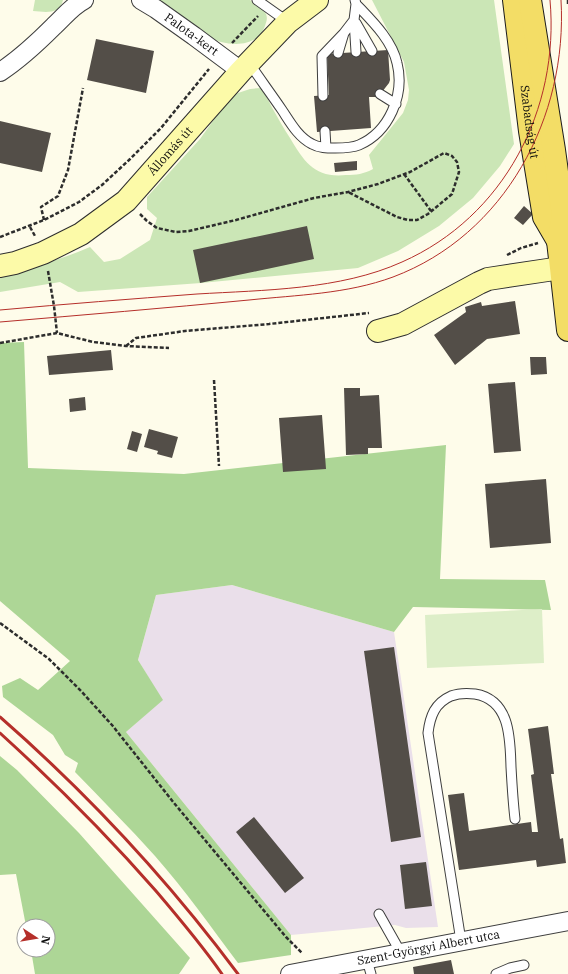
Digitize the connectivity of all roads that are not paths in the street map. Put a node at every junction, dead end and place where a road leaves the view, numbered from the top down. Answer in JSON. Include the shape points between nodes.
{"nodes":[{"id":1,"x":83,"y":0,"type":"edge"},
{"id":2,"x":141,"y":0,"type":"edge"},
{"id":3,"x":256,"y":0,"type":"edge"},
{"id":4,"x":317,"y":0,"type":"edge"},
{"id":5,"x":514,"y":0,"type":"edge"},
{"id":6,"x":530,"y":0,"type":"edge"},
{"id":7,"x":356,"y":2,"type":"edge"},
{"id":8,"x":354,"y":20,"type":"junction"},
{"id":9,"x":288,"y":22,"type":"junction"},
{"id":10,"x":344,"y":33,"type":"junction"},
{"id":11,"x":372,"y":51,"type":"dead end"},
{"id":12,"x":356,"y":52,"type":"dead end"},
{"id":13,"x":338,"y":53,"type":"dead end"},
{"id":14,"x":245,"y":67,"type":"junction"},
{"id":15,"x":0,"y":72,"type":"edge"},
{"id":16,"x":325,"y":94,"type":"dead end"},
{"id":17,"x":380,"y":94,"type":"dead end"},
{"id":18,"x":396,"y":104,"type":"junction"},
{"id":19,"x":325,"y":131,"type":"dead end"},
{"id":20,"x":326,"y":148,"type":"junction"},
{"id":21,"x":561,"y":149,"type":"edge"},
{"id":22,"x":548,"y":242,"type":"junction"},
{"id":23,"x":0,"y":266,"type":"edge"},
{"id":24,"x":561,"y":268,"type":"junction"},
{"id":25,"x":375,"y":322,"type":"road end"},
{"id":26,"x":568,"y":330,"type":"edge"},
{"id":27,"x":514,"y":820,"type":"dead end"},
{"id":28,"x":379,"y":914,"type":"dead end"},
{"id":29,"x":568,"y":921,"type":"edge"},
{"id":30,"x":461,"y":941,"type":"junction"},
{"id":31,"x":401,"y":953,"type":"junction"},
{"id":32,"x":524,"y":965,"type":"dead end"},
{"id":33,"x":369,"y":967,"type":"edge"},
{"id":34,"x":293,"y":973,"type":"edge"},
{"id":35,"x":496,"y":974,"type":"edge"}],
"edges":[{"from":1,"to":15,"type":"street","via":[[41,40]]},
{"from":2,"to":14,"type":"street","name":"Palota-kert","via":[[221,55]]},
{"from":3,"to":9,"type":"lane"},
{"from":4,"to":9,"type":"main road","name":"Állomás út"},
{"from":5,"to":22,"type":"main road","name":"Szabadság út","via":[[530,131]]},
{"from":6,"to":21,"type":"main road","name":"Szabadság út"},
{"from":7,"to":8,"type":"lane"},
{"from":7,"to":18,"type":"lane","via":[[391,46],[398,63],[399,92]]},
{"from":8,"to":10,"type":"lane"},
{"from":8,"to":11,"type":"lane"},
{"from":8,"to":12,"type":"lane"},
{"from":9,"to":14,"type":"main road","name":"Állomás út"},
{"from":10,"to":13,"type":"lane"},
{"from":10,"to":16,"type":"lane","via":[[322,56]]},
{"from":14,"to":20,"type":"lane","via":[[298,133],[311,144]]},
{"from":14,"to":23,"type":"main road","name":"Állomás út","via":[[126,201],[81,234],[43,253]]},
{"from":17,"to":18,"type":"lane"},
{"from":18,"to":20,"type":"lane","via":[[383,126],[369,140],[344,148]]},
{"from":19,"to":20,"type":"lane"},
{"from":21,"to":22,"type":"main road","name":"Szabadság út","via":[[563,216]]},
{"from":22,"to":24,"type":"main road","name":"Szabadság út"},
{"from":24,"to":25,"type":"main road","via":[[488,279],[403,324]]},
{"from":24,"to":26,"type":"main road","name":"Szabadság út"},
{"from":27,"to":30,"type":"lane","via":[[510,738],[503,715],[496,704],[480,695],[460,694],[445,699],[434,710],[428,733]]},
{"from":28,"to":31,"type":"lane"},
{"from":29,"to":30,"type":"street","name":"Szent-Györgyi Albert utca"},
{"from":30,"to":31,"type":"street","name":"Szent-Györgyi Albert utca"},
{"from":31,"to":33,"type":"street","name":"Szent-Györgyi Albert utca"},
{"from":32,"to":35,"type":"lane"},
{"from":33,"to":34,"type":"street","name":"Szent-Györgyi Albert utca","via":[[318,969]]}]}
